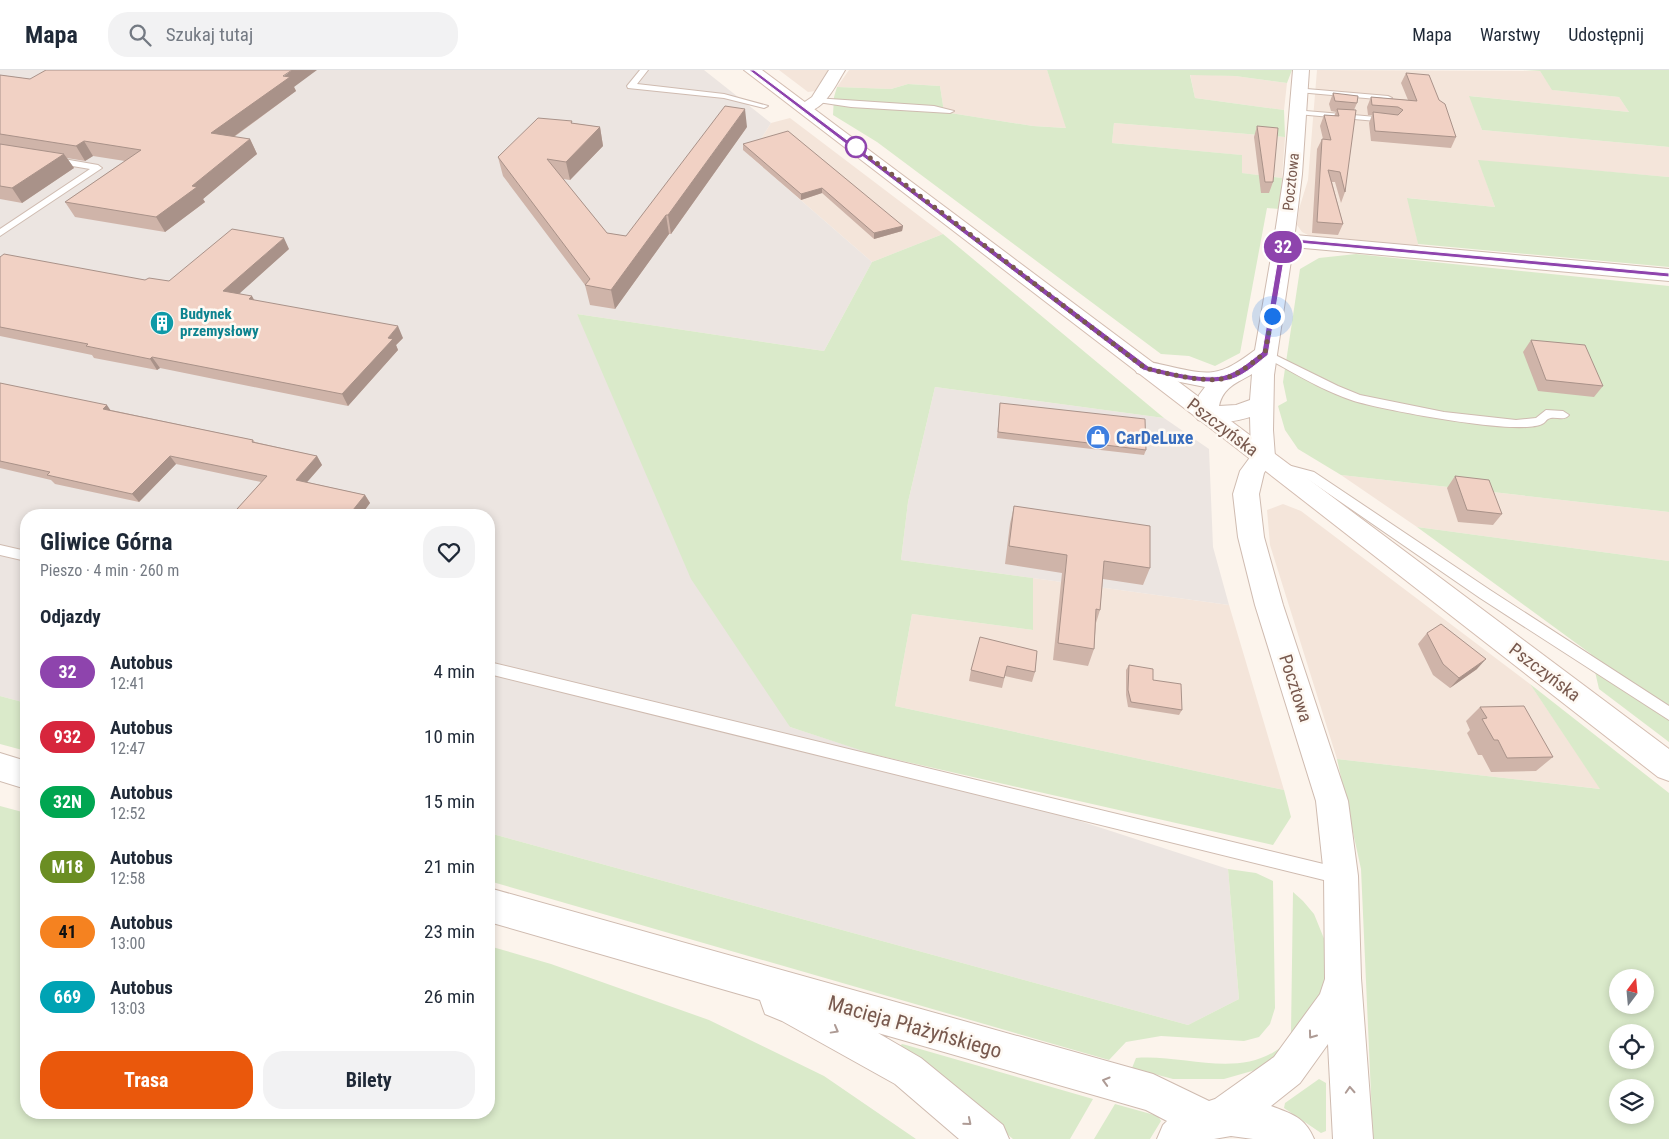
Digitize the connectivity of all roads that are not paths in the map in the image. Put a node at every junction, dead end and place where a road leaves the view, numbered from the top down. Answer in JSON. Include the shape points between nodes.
{"nodes":[{"id":1,"x":644,"y":70,"type":"edge"},
{"id":2,"x":752,"y":70,"type":"edge"},
{"id":3,"x":837,"y":70,"type":"edge"},
{"id":4,"x":1301,"y":70,"type":"edge"},
{"id":5,"x":1298,"y":90,"type":"junction"},
{"id":6,"x":1388,"y":98,"type":"edge"},
{"id":7,"x":811,"y":104,"type":"junction"},
{"id":8,"x":764,"y":106,"type":"dead end"},
{"id":9,"x":950,"y":111,"type":"dead end"},
{"id":10,"x":1297,"y":112,"type":"junction"},
{"id":11,"x":1392,"y":121,"type":"edge"},
{"id":12,"x":39,"y":158,"type":"edge"},
{"id":13,"x":0,"y":233,"type":"edge"},
{"id":14,"x":1284,"y":240,"type":"junction"},
{"id":15,"x":1669,"y":275,"type":"edge"},
{"id":16,"x":1265,"y":353,"type":"junction"},
{"id":17,"x":1145,"y":368,"type":"junction"},
{"id":18,"x":1224,"y":379,"type":"junction"},
{"id":19,"x":1261,"y":404,"type":"junction"},
{"id":20,"x":1206,"y":415,"type":"junction"},
{"id":21,"x":1563,"y":415,"type":"dead end"},
{"id":22,"x":1269,"y":461,"type":"junction"},
{"id":23,"x":0,"y":550,"type":"edge"},
{"id":24,"x":20,"y":555,"type":"edge"},
{"id":25,"x":495,"y":669,"type":"edge"},
{"id":26,"x":1669,"y":714,"type":"edge"},
{"id":27,"x":1669,"y":767,"type":"edge"},
{"id":28,"x":0,"y":768,"type":"edge"},
{"id":29,"x":20,"y":773,"type":"edge"},
{"id":30,"x":1341,"y":876,"type":"junction"},
{"id":31,"x":495,"y":907,"type":"edge"},
{"id":32,"x":622,"y":942,"type":"junction"},
{"id":33,"x":1343,"y":978,"type":"junction"},
{"id":34,"x":1202,"y":1125,"type":"edge"},
{"id":35,"x":989,"y":1139,"type":"edge"},
{"id":36,"x":1294,"y":1139,"type":"edge"},
{"id":37,"x":1353,"y":1139,"type":"edge"}],
"edges":[{"from":1,"to":8,"type":"lane","via":[[631,86],[724,96]]},
{"from":2,"to":7,"type":"street","name":"Pszczyńska"},
{"from":3,"to":7,"type":"street"},
{"from":4,"to":5,"type":"street","name":"Pocztowa"},
{"from":5,"to":6,"type":"lane"},
{"from":5,"to":10,"type":"street","name":"Pocztowa"},
{"from":7,"to":9,"type":"lane"},
{"from":7,"to":17,"type":"street","name":"Pszczyńska"},
{"from":10,"to":11,"type":"lane"},
{"from":10,"to":14,"type":"street","name":"Pocztowa"},
{"from":12,"to":13,"type":"lane","via":[[98,168]]},
{"from":14,"to":15,"type":"street"},
{"from":14,"to":16,"type":"street","name":"Pocztowa"},
{"from":16,"to":18,"type":"street"},
{"from":16,"to":19,"type":"street","name":"Pocztowa"},
{"from":16,"to":21,"type":"lane","via":[[1358,398],[1444,416],[1516,424],[1539,422],[1546,414]]},
{"from":17,"to":18,"type":"street","via":[[1187,377]]},
{"from":17,"to":20,"type":"street","name":"Pszczyńska"},
{"from":18,"to":20,"type":"street","via":[[1210,395]]},
{"from":19,"to":20,"type":"street","via":[[1239,412]]},
{"from":19,"to":22,"type":"street","name":"Pocztowa","via":[[1260,431]]},
{"from":20,"to":22,"type":"street","name":"Pszczyńska"},
{"from":22,"to":26,"type":"lane","via":[[1310,475]]},
{"from":22,"to":27,"type":"street","name":"Pszczyńska"},
{"from":22,"to":30,"type":"street","name":"Pocztowa","via":[[1252,471],[1248,483],[1249,529],[1269,605],[1332,801]]},
{"from":23,"to":24,"type":"lane"},
{"from":25,"to":30,"type":"lane"},
{"from":28,"to":29,"type":"street"},
{"from":30,"to":33,"type":"street","name":"Pocztowa"},
{"from":31,"to":32,"type":"street","name":"Macieja Płażyńskiego"},
{"from":34,"to":32,"type":"street","name":"Macieja Płażyńskiego","one_way":true,"via":[[1153,1093]]},
{"from":32,"to":35,"type":"street","name":"Macieja Płażyńskiego","one_way":true,"via":[[792,1006],[908,1072]]},
{"from":33,"to":34,"type":"street","name":"Pocztowa","one_way":true,"via":[[1334,1005],[1287,1070]]},
{"from":37,"to":33,"type":"street","name":"Pocztowa","one_way":true},
{"from":34,"to":36,"type":"street","via":[[1256,1119]]}]}
